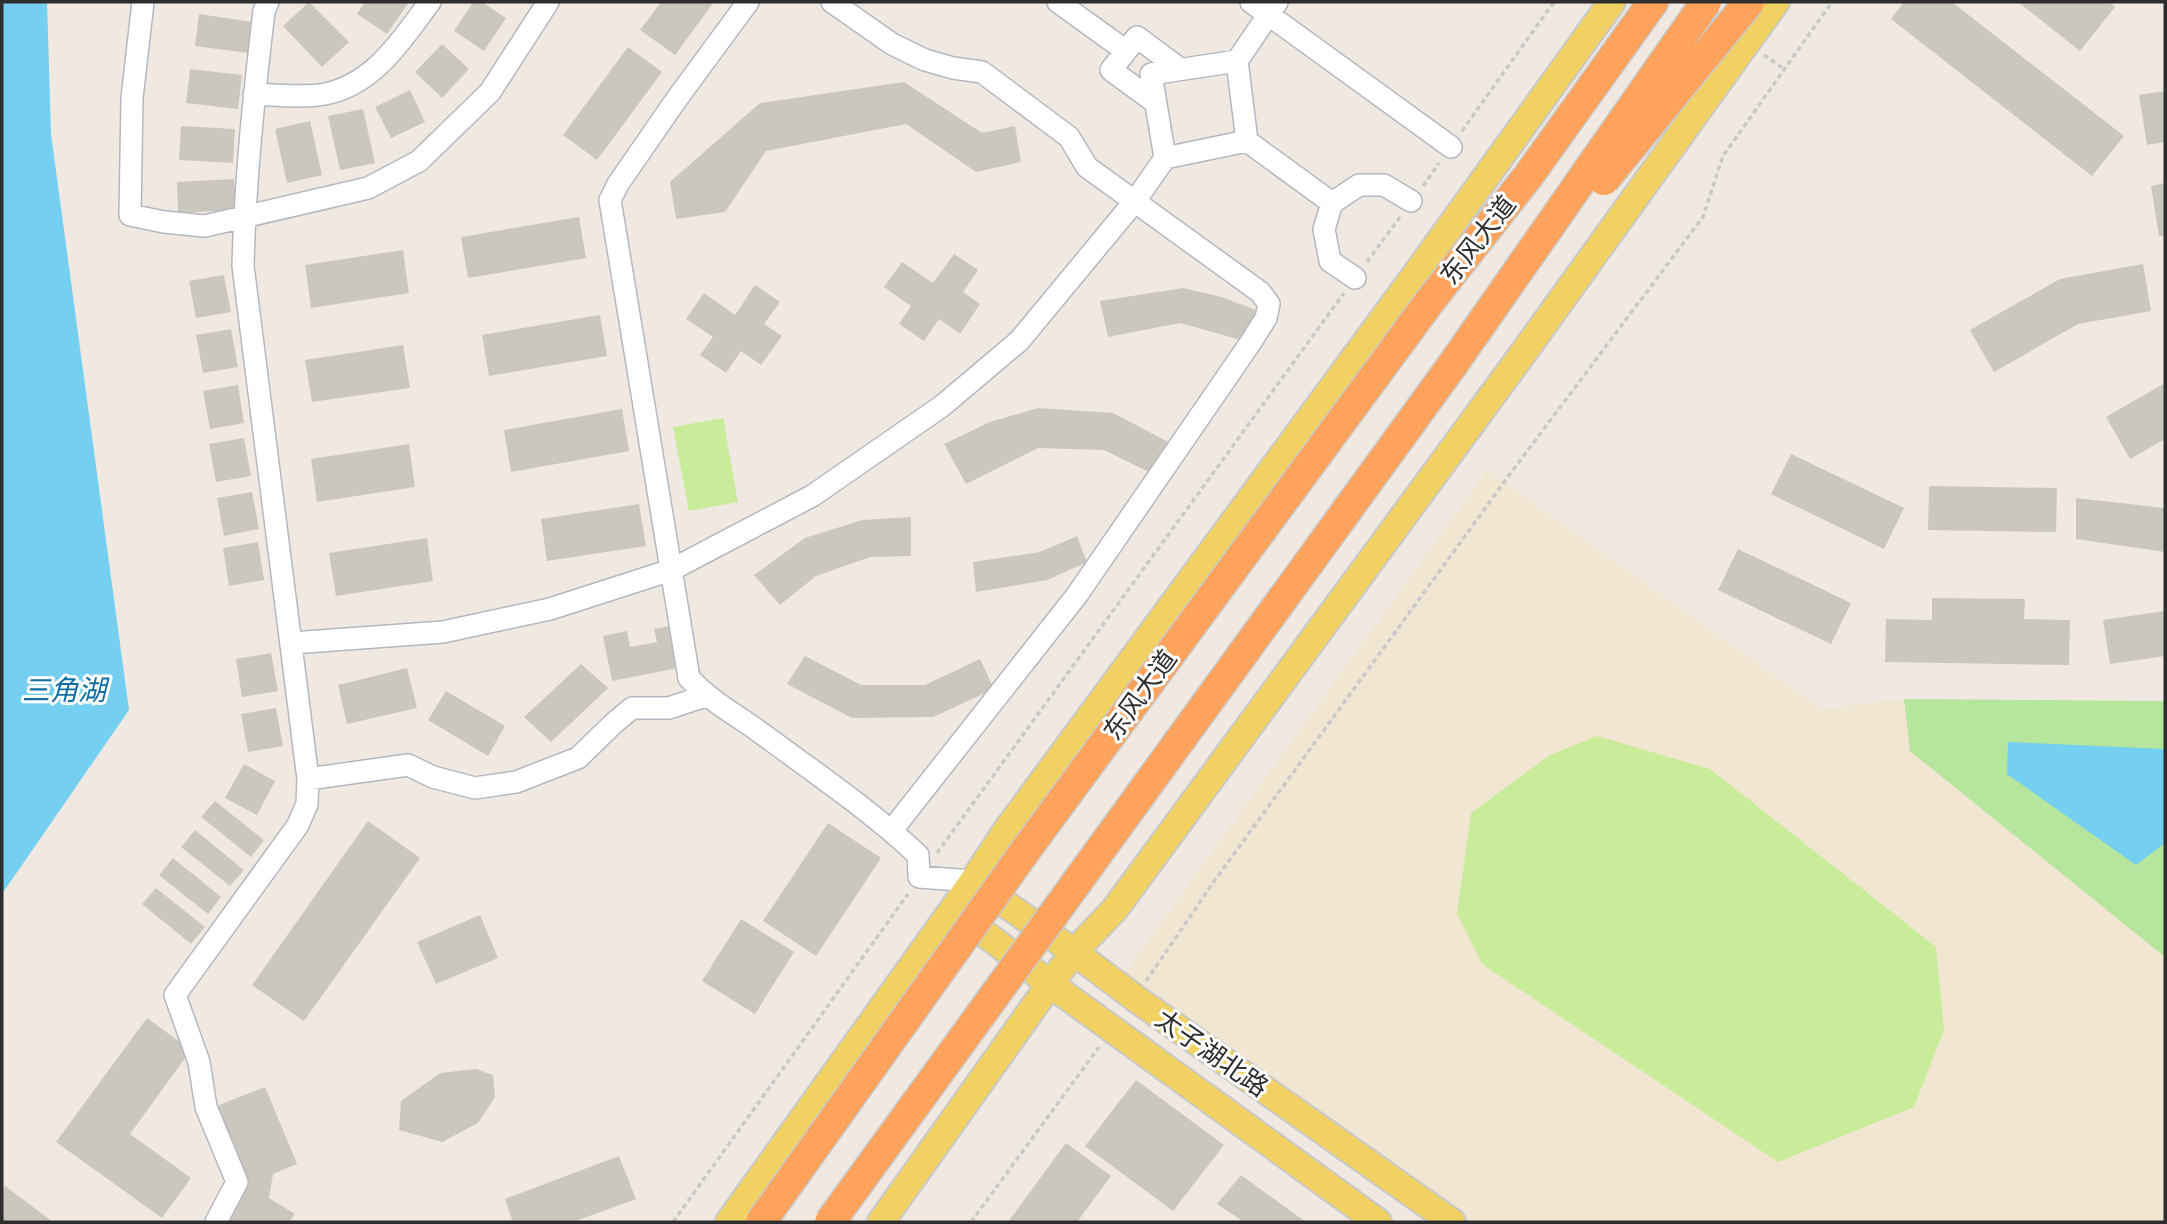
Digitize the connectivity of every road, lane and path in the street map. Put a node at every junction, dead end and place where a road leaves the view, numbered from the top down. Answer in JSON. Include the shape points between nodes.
{"nodes":[{"id":1,"x":143,"y":2,"type":"edge"},
{"id":2,"x":268,"y":2,"type":"edge"},
{"id":3,"x":430,"y":2,"type":"edge"},
{"id":4,"x":548,"y":2,"type":"edge"},
{"id":5,"x":748,"y":2,"type":"edge"},
{"id":6,"x":832,"y":2,"type":"edge"},
{"id":7,"x":1058,"y":2,"type":"edge"},
{"id":8,"x":1251,"y":2,"type":"edge"},
{"id":9,"x":1554,"y":2,"type":"edge"},
{"id":10,"x":1612,"y":2,"type":"edge"},
{"id":11,"x":1642,"y":2,"type":"edge"},
{"id":12,"x":1653,"y":2,"type":"edge"},
{"id":13,"x":1706,"y":2,"type":"edge"},
{"id":14,"x":1749,"y":2,"type":"edge"},
{"id":15,"x":1776,"y":2,"type":"edge"},
{"id":16,"x":1832,"y":2,"type":"edge"},
{"id":17,"x":1273,"y":8,"type":"edge"},
{"id":18,"x":1126,"y":51,"type":"junction"},
{"id":19,"x":1237,"y":61,"type":"junction"},
{"id":20,"x":1180,"y":69,"type":"junction"},
{"id":21,"x":254,"y":94,"type":"junction"},
{"id":22,"x":1156,"y":103,"type":"junction"},
{"id":23,"x":1247,"y":141,"type":"junction"},
{"id":24,"x":1451,"y":146,"type":"junction"},
{"id":25,"x":1165,"y":158,"type":"junction"},
{"id":26,"x":1529,"y":175,"type":"junction"},
{"id":27,"x":1135,"y":201,"type":"junction"},
{"id":28,"x":1411,"y":201,"type":"junction"},
{"id":29,"x":1332,"y":203,"type":"junction"},
{"id":30,"x":244,"y":218,"type":"junction"},
{"id":31,"x":1355,"y":278,"type":"junction"},
{"id":32,"x":1451,"y":367,"type":"junction"},
{"id":33,"x":671,"y":570,"type":"junction"},
{"id":34,"x":292,"y":643,"type":"junction"},
{"id":35,"x":705,"y":696,"type":"junction"},
{"id":36,"x":308,"y":779,"type":"junction"},
{"id":37,"x":892,"y":830,"type":"junction"},
{"id":38,"x":919,"y":877,"type":"junction"},
{"id":39,"x":973,"y":881,"type":"junction"},
{"id":40,"x":953,"y":909,"type":"junction"},
{"id":41,"x":1074,"y":952,"type":"junction"},
{"id":42,"x":1050,"y":984,"type":"junction"},
{"id":43,"x":1135,"y":998,"type":"junction"},
{"id":44,"x":1112,"y":1029,"type":"junction"},
{"id":45,"x":216,"y":1222,"type":"edge"},
{"id":46,"x":673,"y":1222,"type":"edge"},
{"id":47,"x":729,"y":1222,"type":"edge"},
{"id":48,"x":761,"y":1222,"type":"edge"},
{"id":49,"x":830,"y":1222,"type":"edge"},
{"id":50,"x":881,"y":1222,"type":"edge"},
{"id":51,"x":971,"y":1222,"type":"edge"},
{"id":52,"x":1378,"y":1222,"type":"edge"},
{"id":53,"x":1452,"y":1222,"type":"edge"}],
"edges":[{"from":1,"to":30,"type":"street","via":[[132,98],[130,215],[205,226]]},
{"from":2,"to":21,"type":"street"},
{"from":3,"to":21,"type":"street","via":[[391,54],[365,78],[326,94]]},
{"from":4,"to":30,"type":"street","via":[[490,92],[419,161],[368,188]]},
{"from":5,"to":33,"type":"street","via":[[610,200]]},
{"from":6,"to":27,"type":"street","via":[[892,44],[925,60],[982,72],[1069,137],[1087,167]]},
{"from":7,"to":18,"type":"street"},
{"from":8,"to":17,"type":"street"},
{"from":9,"to":24,"type":"path"},
{"from":10,"to":39,"type":"main road"},
{"from":11,"to":26,"type":"highway"},
{"from":12,"to":26,"type":"highway"},
{"from":13,"to":32,"type":"highway","bridge":true},
{"from":14,"to":32,"type":"highway","bridge":true},
{"from":15,"to":41,"type":"main road","via":[[1115,909]]},
{"from":16,"to":43,"type":"path","via":[[1723,156],[1703,217],[1505,481],[1215,880]]},
{"from":17,"to":19,"type":"street"},
{"from":17,"to":24,"type":"street"},
{"from":18,"to":20,"type":"street","via":[[1137,37]]},
{"from":18,"to":22,"type":"street","via":[[1111,70]]},
{"from":19,"to":20,"type":"street"},
{"from":19,"to":23,"type":"street"},
{"from":20,"to":22,"type":"street","via":[[1151,74]]},
{"from":21,"to":30,"type":"street"},
{"from":22,"to":25,"type":"street"},
{"from":23,"to":25,"type":"street"},
{"from":23,"to":29,"type":"street"},
{"from":24,"to":28,"type":"path"},
{"from":25,"to":27,"type":"street"},
{"from":26,"to":48,"type":"highway","name":"东风大道","bridge":true,"via":[[1430,301],[1044,824]]},
{"from":27,"to":33,"type":"street","via":[[1019,341],[942,406],[812,496]]},
{"from":27,"to":37,"type":"street","via":[[1260,292],[1269,304],[1266,318],[1077,595]]},
{"from":28,"to":29,"type":"street","via":[[1384,185],[1359,185]]},
{"from":28,"to":31,"type":"path"},
{"from":29,"to":31,"type":"street","via":[[1324,229],[1330,261]]},
{"from":30,"to":34,"type":"street","via":[[243,266]]},
{"from":31,"to":38,"type":"path"},
{"from":32,"to":49,"type":"highway","bridge":true},
{"from":33,"to":34,"type":"street","via":[[550,608],[443,632]]},
{"from":33,"to":35,"type":"street","via":[[688,678]]},
{"from":34,"to":36,"type":"street"},
{"from":35,"to":36,"type":"street","via":[[669,708],[632,708],[578,758],[516,782],[475,788],[408,765]]},
{"from":35,"to":37,"type":"street"},
{"from":36,"to":45,"type":"street","via":[[307,804],[298,825],[175,995],[199,1062],[206,1107],[237,1182]]},
{"from":37,"to":38,"type":"street","via":[[918,855]]},
{"from":38,"to":39,"type":"street"},
{"from":38,"to":46,"type":"path"},
{"from":39,"to":40,"type":"main road"},
{"from":39,"to":41,"type":"main road","name":"太子湖北路"},
{"from":40,"to":42,"type":"main road","name":"太子湖北路"},
{"from":40,"to":47,"type":"main road"},
{"from":41,"to":42,"type":"main road"},
{"from":41,"to":43,"type":"main road","name":"太子湖北路"},
{"from":42,"to":44,"type":"main road","name":"太子湖北路"},
{"from":42,"to":50,"type":"main road"},
{"from":43,"to":53,"type":"main road","name":"太子湖北路"},
{"from":44,"to":51,"type":"path"},
{"from":44,"to":52,"type":"main road","name":"太子湖北路"}]}
